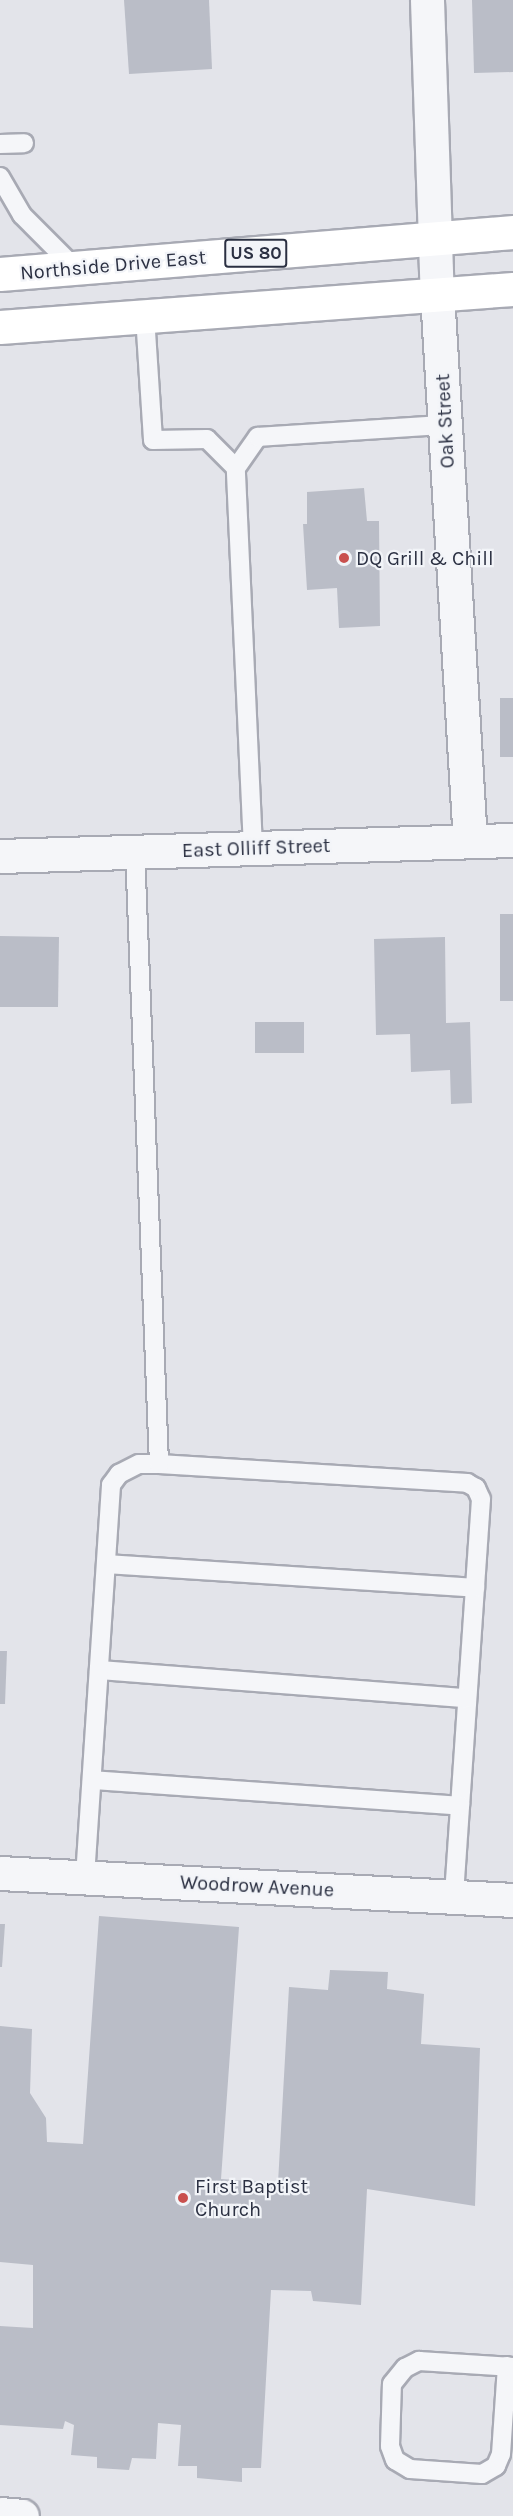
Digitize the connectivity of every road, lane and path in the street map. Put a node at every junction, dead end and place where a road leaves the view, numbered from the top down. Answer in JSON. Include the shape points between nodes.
{"nodes":[{"id":1,"x":427,"y":0,"type":"edge"},
{"id":2,"x":24,"y":143,"type":"dead end"},
{"id":3,"x":0,"y":144,"type":"edge"},
{"id":4,"x":0,"y":177,"type":"edge"},
{"id":5,"x":513,"y":232,"type":"edge"},
{"id":6,"x":435,"y":238,"type":"junction"},
{"id":7,"x":75,"y":268,"type":"junction"},
{"id":8,"x":0,"y":274,"type":"edge"},
{"id":9,"x":513,"y":289,"type":"edge"},
{"id":10,"x":437,"y":294,"type":"junction"},
{"id":11,"x":145,"y":316,"type":"junction"},
{"id":12,"x":0,"y":327,"type":"edge"},
{"id":13,"x":445,"y":425,"type":"junction"},
{"id":14,"x":236,"y":468,"type":"junction"},
{"id":15,"x":513,"y":840,"type":"edge"},
{"id":16,"x":470,"y":841,"type":"junction"},
{"id":17,"x":253,"y":848,"type":"junction"},
{"id":18,"x":135,"y":852,"type":"junction"},
{"id":19,"x":0,"y":856,"type":"edge"},
{"id":20,"x":159,"y":1464,"type":"junction"},
{"id":21,"x":107,"y":1564,"type":"junction"},
{"id":22,"x":475,"y":1588,"type":"junction"},
{"id":23,"x":99,"y":1670,"type":"junction"},
{"id":24,"x":467,"y":1698,"type":"junction"},
{"id":25,"x":92,"y":1780,"type":"junction"},
{"id":26,"x":460,"y":1806,"type":"junction"},
{"id":27,"x":0,"y":1873,"type":"edge"},
{"id":28,"x":85,"y":1877,"type":"junction"},
{"id":29,"x":453,"y":1897,"type":"junction"},
{"id":30,"x":513,"y":1900,"type":"edge"},
{"id":31,"x":510,"y":2367,"type":"edge"},
{"id":32,"x":0,"y":2514,"type":"edge"},
{"id":33,"x":22,"y":2516,"type":"edge"}],
"edges":[{"from":1,"to":6,"type":"street","name":"Oak Street"},
{"from":2,"to":3,"type":"lane"},
{"from":4,"to":7,"type":"lane","via":[[22,215]]},
{"from":5,"to":6,"type":"main road","name":"Northside Drive East","number":"US 80"},
{"from":6,"to":7,"type":"main road","name":"Northside Drive East","number":"US 80"},
{"from":6,"to":10,"type":"street","name":"Oak Street"},
{"from":7,"to":8,"type":"main road","name":"Northside Drive East","number":"US 80"},
{"from":9,"to":10,"type":"main road"},
{"from":10,"to":11,"type":"main road"},
{"from":10,"to":13,"type":"street","name":"Oak Street"},
{"from":11,"to":12,"type":"main road"},
{"from":11,"to":14,"type":"lane","via":[[153,440],[207,439]]},
{"from":13,"to":14,"type":"lane","via":[[258,436]]},
{"from":13,"to":16,"type":"street","name":"Oak Street"},
{"from":14,"to":17,"type":"lane"},
{"from":15,"to":16,"type":"street","name":"East Olliff Street"},
{"from":16,"to":17,"type":"street","name":"East Olliff Street"},
{"from":17,"to":18,"type":"street","name":"East Olliff Street"},
{"from":18,"to":19,"type":"street","name":"East Olliff Street"},
{"from":18,"to":20,"type":"lane"},
{"from":20,"to":21,"type":"lane","via":[[139,1464],[119,1474],[111,1485]]},
{"from":20,"to":22,"type":"lane","via":[[467,1483],[476,1488],[481,1499]]},
{"from":21,"to":22,"type":"lane"},
{"from":21,"to":23,"type":"lane"},
{"from":22,"to":24,"type":"lane"},
{"from":23,"to":24,"type":"lane"},
{"from":23,"to":25,"type":"lane"},
{"from":24,"to":26,"type":"lane"},
{"from":25,"to":26,"type":"lane"},
{"from":25,"to":28,"type":"lane"},
{"from":26,"to":29,"type":"lane"},
{"from":27,"to":28,"type":"street","name":"Woodrow Avenue"},
{"from":28,"to":29,"type":"street","name":"Woodrow Avenue"},
{"from":29,"to":30,"type":"street","name":"Woodrow Avenue"},
{"from":31,"to":31,"type":"lane","via":[[419,2361],[405,2368],[392,2384],[390,2446],[395,2460],[410,2469],[482,2474],[496,2466],[501,2454]]},
{"from":32,"to":33,"type":"street"}]}
